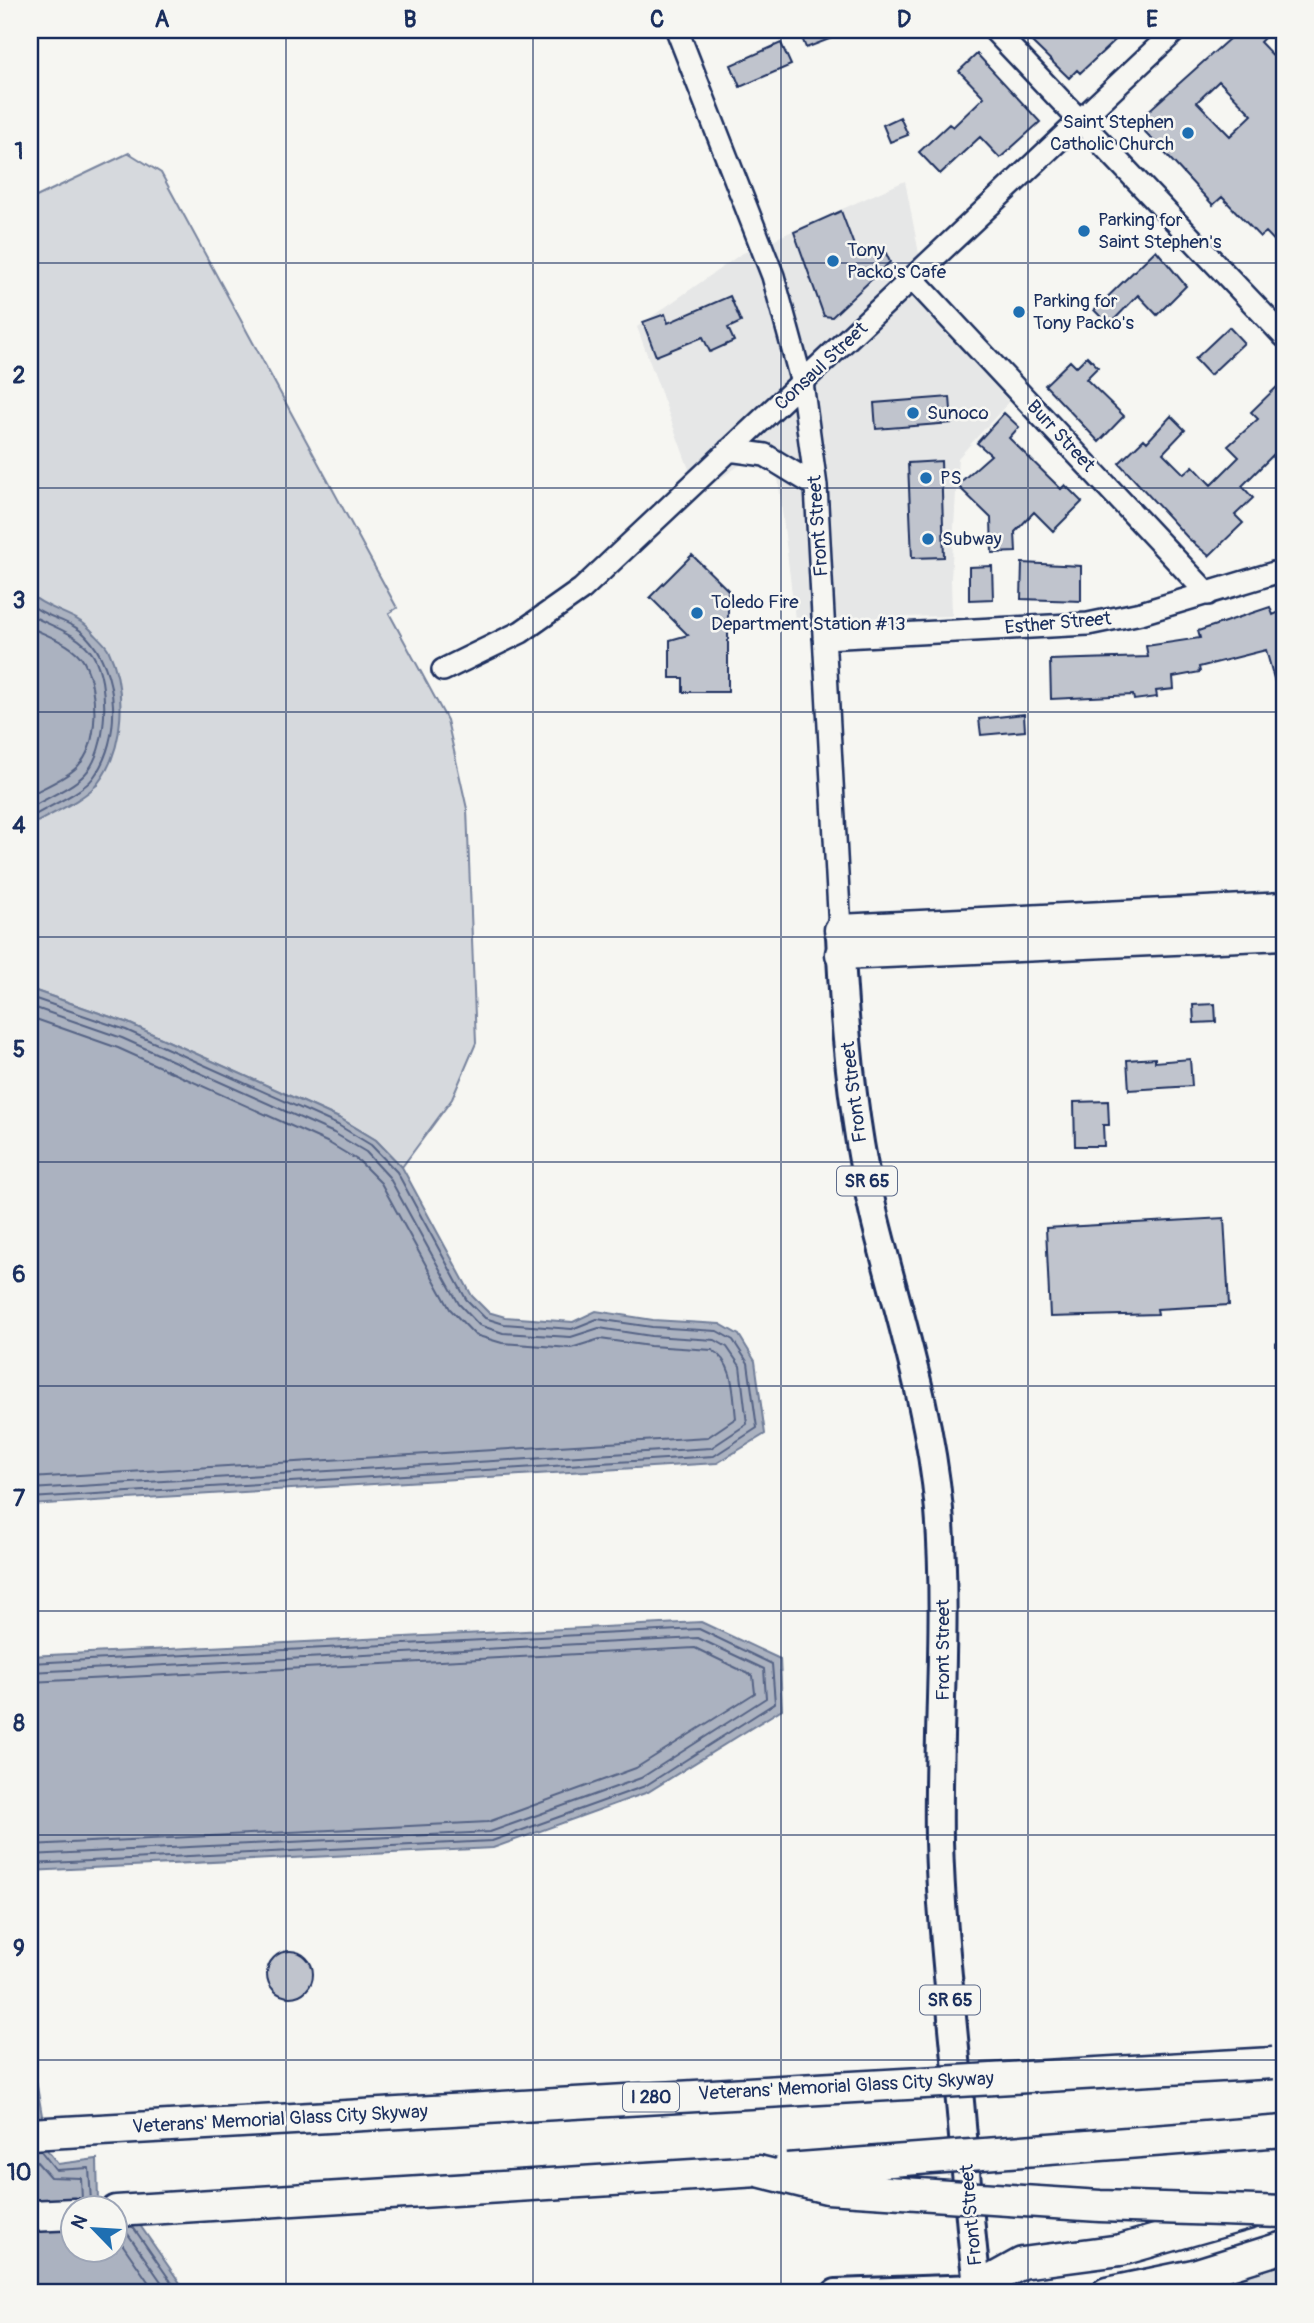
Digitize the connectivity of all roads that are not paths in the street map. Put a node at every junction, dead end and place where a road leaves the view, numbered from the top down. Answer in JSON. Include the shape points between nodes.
{"nodes":[{"id":1,"x":677,"y":30,"type":"edge"},
{"id":2,"x":994,"y":30,"type":"edge"},
{"id":3,"x":1176,"y":30,"type":"edge"},
{"id":4,"x":1080,"y":121,"type":"junction"},
{"id":5,"x":913,"y":279,"type":"junction"},
{"id":6,"x":1284,"y":336,"type":"edge"},
{"id":7,"x":802,"y":383,"type":"junction"},
{"id":8,"x":729,"y":450,"type":"junction"},
{"id":9,"x":816,"y":486,"type":"junction"},
{"id":10,"x":1284,"y":570,"type":"edge"},
{"id":11,"x":1208,"y":594,"type":"junction"},
{"id":12,"x":824,"y":638,"type":"junction"},
{"id":13,"x":443,"y":670,"type":"dead end"},
{"id":14,"x":1284,"y":908,"type":"edge"},
{"id":15,"x":1284,"y":934,"type":"edge"},
{"id":16,"x":840,"y":942,"type":"junction"},
{"id":17,"x":1284,"y":2062,"type":"edge"},
{"id":18,"x":1284,"y":2132,"type":"edge"},
{"id":19,"x":30,"y":2134,"type":"edge"},
{"id":20,"x":758,"y":2171,"type":"junction"},
{"id":21,"x":1284,"y":2202,"type":"edge"},
{"id":22,"x":130,"y":2210,"type":"edge"},
{"id":23,"x":1284,"y":2213,"type":"edge"},
{"id":24,"x":60,"y":2215,"type":"edge"},
{"id":25,"x":30,"y":2216,"type":"edge"},
{"id":26,"x":1284,"y":2247,"type":"edge"},
{"id":27,"x":983,"y":2292,"type":"edge"},
{"id":28,"x":836,"y":2293,"type":"edge"},
{"id":29,"x":1107,"y":2293,"type":"edge"}],
"edges":[{"from":1,"to":7,"type":"street","name":"Front Street","via":[[773,276]]},
{"from":2,"to":4,"type":"street"},
{"from":3,"to":4,"type":"street","name":"Consaul Street"},
{"from":4,"to":5,"type":"street","name":"Consaul Street"},
{"from":4,"to":6,"type":"street"},
{"from":5,"to":7,"type":"street","name":"Consaul Street"},
{"from":5,"to":11,"type":"street","name":"Burr Street"},
{"from":7,"to":8,"type":"street","name":"Consaul Street"},
{"from":7,"to":9,"type":"street","name":"Front Street"},
{"from":8,"to":9,"type":"street","via":[[765,456]]},
{"from":8,"to":13,"type":"street","name":"Consaul Street","via":[[582,589],[520,632]]},
{"from":9,"to":12,"type":"street","name":"Front Street"},
{"from":10,"to":11,"type":"street","name":"Esther Street"},
{"from":11,"to":12,"type":"street","name":"Esther Street","via":[[1088,624]]},
{"from":12,"to":16,"type":"street","name":"Front Street"},
{"from":14,"to":16,"type":"highway"},
{"from":15,"to":16,"type":"highway"},
{"from":16,"to":27,"type":"main road","name":"Front Street","number":"SR 65","via":[[861,1150],[915,1367],[939,1511],[944,1591],[941,1900]]},
{"from":17,"to":19,"type":"highway","name":"Veterans' Memorial Glass City Skyway","number":"I 280","bridge":true},
{"from":18,"to":20,"type":"highway","bridge":true},
{"from":20,"to":22,"type":"highway"},
{"from":20,"to":23,"type":"highway","bridge":true,"via":[[827,2188]]},
{"from":21,"to":27,"type":"highway","via":[[1121,2249],[1021,2263]]},
{"from":24,"to":25,"type":"highway"},
{"from":26,"to":29,"type":"highway","via":[[1194,2275]]},
{"from":27,"to":28,"type":"main road"}]}
